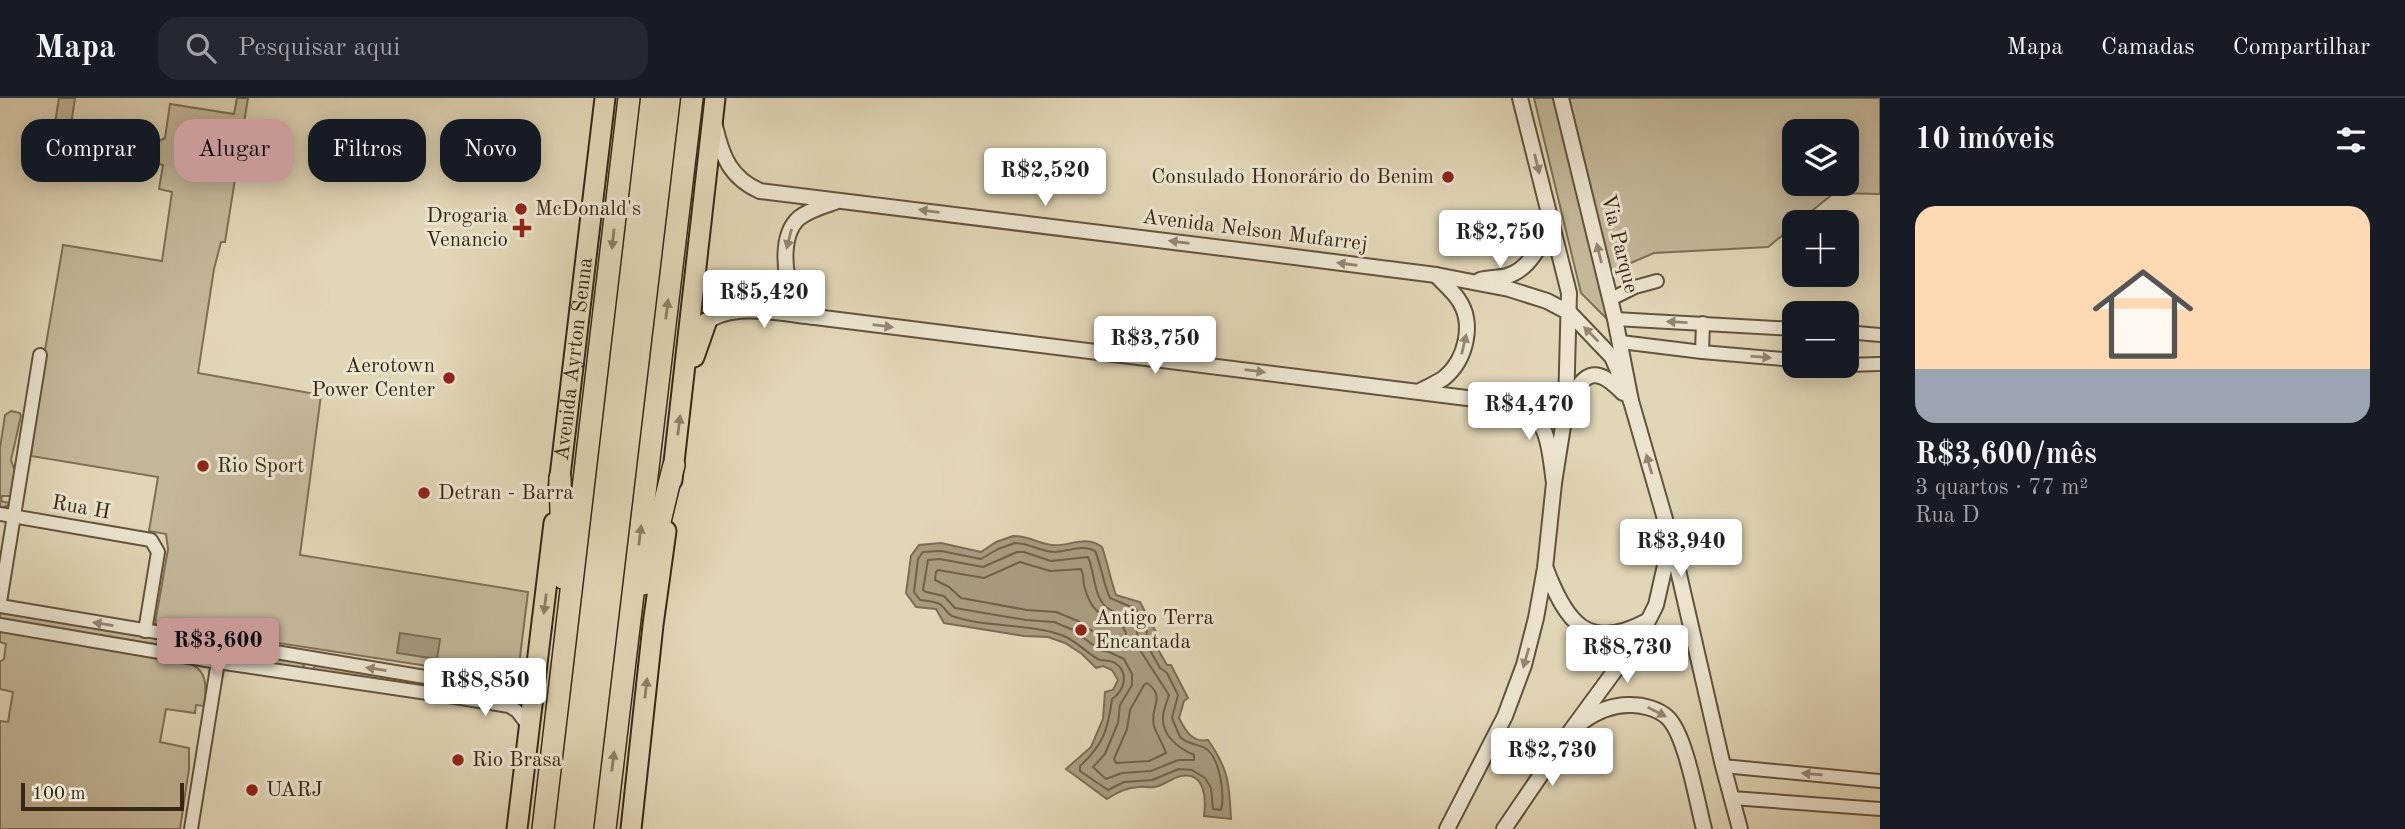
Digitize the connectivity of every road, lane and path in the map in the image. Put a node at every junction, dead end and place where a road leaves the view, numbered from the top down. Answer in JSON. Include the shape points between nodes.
{"nodes":[{"id":1,"x":605,"y":98,"type":"edge"},
{"id":2,"x":629,"y":98,"type":"edge"},
{"id":3,"x":692,"y":98,"type":"edge"},
{"id":4,"x":1520,"y":98,"type":"edge"},
{"id":5,"x":1561,"y":98,"type":"edge"},
{"id":6,"x":714,"y":106,"type":"edge"},
{"id":7,"x":839,"y":201,"type":"junction"},
{"id":8,"x":1551,"y":221,"type":"junction"},
{"id":9,"x":1436,"y":275,"type":"junction"},
{"id":10,"x":1468,"y":281,"type":"junction"},
{"id":11,"x":1657,"y":281,"type":"dead end"},
{"id":12,"x":1611,"y":299,"type":"junction"},
{"id":13,"x":1570,"y":313,"type":"junction"},
{"id":14,"x":815,"y":317,"type":"junction"},
{"id":15,"x":1615,"y":319,"type":"junction"},
{"id":16,"x":706,"y":323,"type":"joint"},
{"id":17,"x":1703,"y":323,"type":"junction"},
{"id":18,"x":1782,"y":328,"type":"edge"},
{"id":19,"x":1859,"y":333,"type":"edge"},
{"id":20,"x":1880,"y":335,"type":"edge"},
{"id":21,"x":1620,"y":342,"type":"junction"},
{"id":22,"x":1702,"y":352,"type":"junction"},
{"id":23,"x":40,"y":355,"type":"dead end"},
{"id":24,"x":1782,"y":359,"type":"edge"},
{"id":25,"x":1880,"y":364,"type":"edge"},
{"id":26,"x":1859,"y":365,"type":"edge"},
{"id":27,"x":684,"y":384,"type":"junction"},
{"id":28,"x":1420,"y":391,"type":"junction"},
{"id":29,"x":1631,"y":401,"type":"junction"},
{"id":30,"x":1566,"y":407,"type":"junction"},
{"id":31,"x":674,"y":466,"type":"junction"},
{"id":32,"x":560,"y":478,"type":"junction"},
{"id":33,"x":1554,"y":483,"type":"junction"},
{"id":34,"x":6,"y":515,"type":"edge"},
{"id":35,"x":1668,"y":526,"type":"junction"},
{"id":36,"x":1545,"y":568,"type":"junction"},
{"id":37,"x":0,"y":604,"type":"edge"},
{"id":38,"x":1647,"y":621,"type":"junction"},
{"id":39,"x":0,"y":625,"type":"edge"},
{"id":40,"x":630,"y":626,"type":"junction"},
{"id":41,"x":145,"y":631,"type":"junction"},
{"id":42,"x":566,"y":636,"type":"junction"},
{"id":43,"x":198,"y":639,"type":"junction"},
{"id":44,"x":222,"y":643,"type":"junction"},
{"id":45,"x":195,"y":658,"type":"junction"},
{"id":46,"x":218,"y":662,"type":"junction"},
{"id":47,"x":536,"y":678,"type":"junction"},
{"id":48,"x":502,"y":689,"type":"junction"},
{"id":49,"x":500,"y":704,"type":"junction"},
{"id":50,"x":529,"y":727,"type":"junction"},
{"id":51,"x":1572,"y":729,"type":"junction"},
{"id":52,"x":1723,"y":766,"type":"junction"},
{"id":53,"x":1880,"y":780,"type":"edge"},
{"id":54,"x":1732,"y":799,"type":"junction"},
{"id":55,"x":1880,"y":808,"type":"edge"},
{"id":56,"x":191,"y":829,"type":"edge"},
{"id":57,"x":517,"y":829,"type":"edge"},
{"id":58,"x":543,"y":829,"type":"edge"},
{"id":59,"x":605,"y":829,"type":"edge"},
{"id":60,"x":631,"y":829,"type":"edge"},
{"id":61,"x":1447,"y":829,"type":"edge"},
{"id":62,"x":1504,"y":829,"type":"edge"},
{"id":63,"x":1704,"y":829,"type":"edge"},
{"id":64,"x":1740,"y":829,"type":"edge"}],
"edges":[{"from":1,"to":32,"type":"highway","name":"Avenida Ayrton Senna"},
{"from":2,"to":42,"type":"highway","name":"Avenida Ayrton Senna","one_way":true},
{"from":40,"to":3,"type":"highway","one_way":true},
{"from":4,"to":8,"type":"street","one_way":true},
{"from":12,"to":5,"type":"street","name":"Via Parque","one_way":true},
{"from":6,"to":7,"type":"street","name":"Avenida Nelson Mufarrej","via":[[720,145],[729,167],[741,180],[768,192]]},
{"from":6,"to":27,"type":"highway"},
{"from":9,"to":7,"type":"street","name":"Avenida Nelson Mufarrej","one_way":true},
{"from":7,"to":14,"type":"street","one_way":true,"via":[[805,214],[789,232],[786,252],[792,288]]},
{"from":8,"to":10,"type":"street","via":[[1538,250],[1517,270],[1508,276]]},
{"from":8,"to":13,"type":"street"},
{"from":9,"to":10,"type":"street","name":"Avenida Nelson Mufarrej"},
{"from":28,"to":9,"type":"street","one_way":true,"via":[[1453,369],[1467,335],[1466,314]]},
{"from":10,"to":13,"type":"street","name":"Avenida Nelson Mufarrej","via":[[1509,289]]},
{"from":11,"to":12,"type":"street"},
{"from":12,"to":15,"type":"street","name":"Via Parque"},
{"from":29,"to":13,"type":"street","name":"Avenida Nelson Mufarrej","one_way":true,"via":[[1612,357]]},
{"from":13,"to":30,"type":"street"},
{"from":14,"to":16,"type":"street","via":[[738,310]]},
{"from":14,"to":28,"type":"street","one_way":true},
{"from":17,"to":15,"type":"street","one_way":true},
{"from":15,"to":21,"type":"street","name":"Via Parque"},
{"from":16,"to":27,"type":"highway"},
{"from":17,"to":18,"type":"street"},
{"from":17,"to":22,"type":"street"},
{"from":19,"to":20,"type":"street"},
{"from":21,"to":22,"type":"street"},
{"from":21,"to":29,"type":"street","name":"Via Parque"},
{"from":22,"to":24,"type":"street","one_way":true},
{"from":23,"to":34,"type":"street"},
{"from":25,"to":26,"type":"street"},
{"from":31,"to":27,"type":"highway","one_way":true},
{"from":28,"to":33,"type":"street","via":[[1499,402],[1533,414],[1542,425]]},
{"from":29,"to":30,"type":"street","via":[[1609,378],[1594,375],[1575,389]]},
{"from":35,"to":29,"type":"street","one_way":true},
{"from":30,"to":33,"type":"street"},
{"from":31,"to":40,"type":"highway","via":[[655,549]]},
{"from":60,"to":31,"type":"highway","one_way":true},
{"from":32,"to":42,"type":"highway"},
{"from":32,"to":47,"type":"highway","name":"Avenida Ayrton Senna","one_way":true},
{"from":33,"to":36,"type":"street"},
{"from":34,"to":37,"type":"street"},
{"from":34,"to":41,"type":"street","name":"Rua H","via":[[154,543],[158,562]]},
{"from":35,"to":38,"type":"street","via":[[1662,584]]},
{"from":35,"to":52,"type":"street"},
{"from":36,"to":38,"type":"street","via":[[1566,613],[1579,625],[1610,635],[1628,632]]},
{"from":36,"to":61,"type":"street","one_way":true,"via":[[1524,665],[1505,716]]},
{"from":41,"to":37,"type":"street","one_way":true},
{"from":38,"to":51,"type":"street"},
{"from":39,"to":45,"type":"street"},
{"from":59,"to":40,"type":"highway","one_way":true},
{"from":41,"to":43,"type":"street"},
{"from":42,"to":58,"type":"highway","name":"Avenida Ayrton Senna"},
{"from":43,"to":44,"type":"street"},
{"from":43,"to":45,"type":"street"},
{"from":44,"to":46,"type":"street"},
{"from":48,"to":44,"type":"street","one_way":true},
{"from":45,"to":46,"type":"street"},
{"from":46,"to":49,"type":"street"},
{"from":46,"to":56,"type":"street"},
{"from":47,"to":48,"type":"street","via":[[520,687]]},
{"from":47,"to":50,"type":"highway","name":"Avenida Ayrton Senna"},
{"from":48,"to":49,"type":"street"},
{"from":49,"to":50,"type":"street","via":[[517,711]]},
{"from":50,"to":57,"type":"highway","name":"Avenida Ayrton Senna"},
{"from":51,"to":62,"type":"street"},
{"from":51,"to":63,"type":"street","one_way":true,"via":[[1614,705],[1641,705],[1667,717],[1682,743]]},
{"from":53,"to":52,"type":"street","one_way":true},
{"from":52,"to":54,"type":"street"},
{"from":54,"to":55,"type":"street"},
{"from":54,"to":64,"type":"street"}]}
